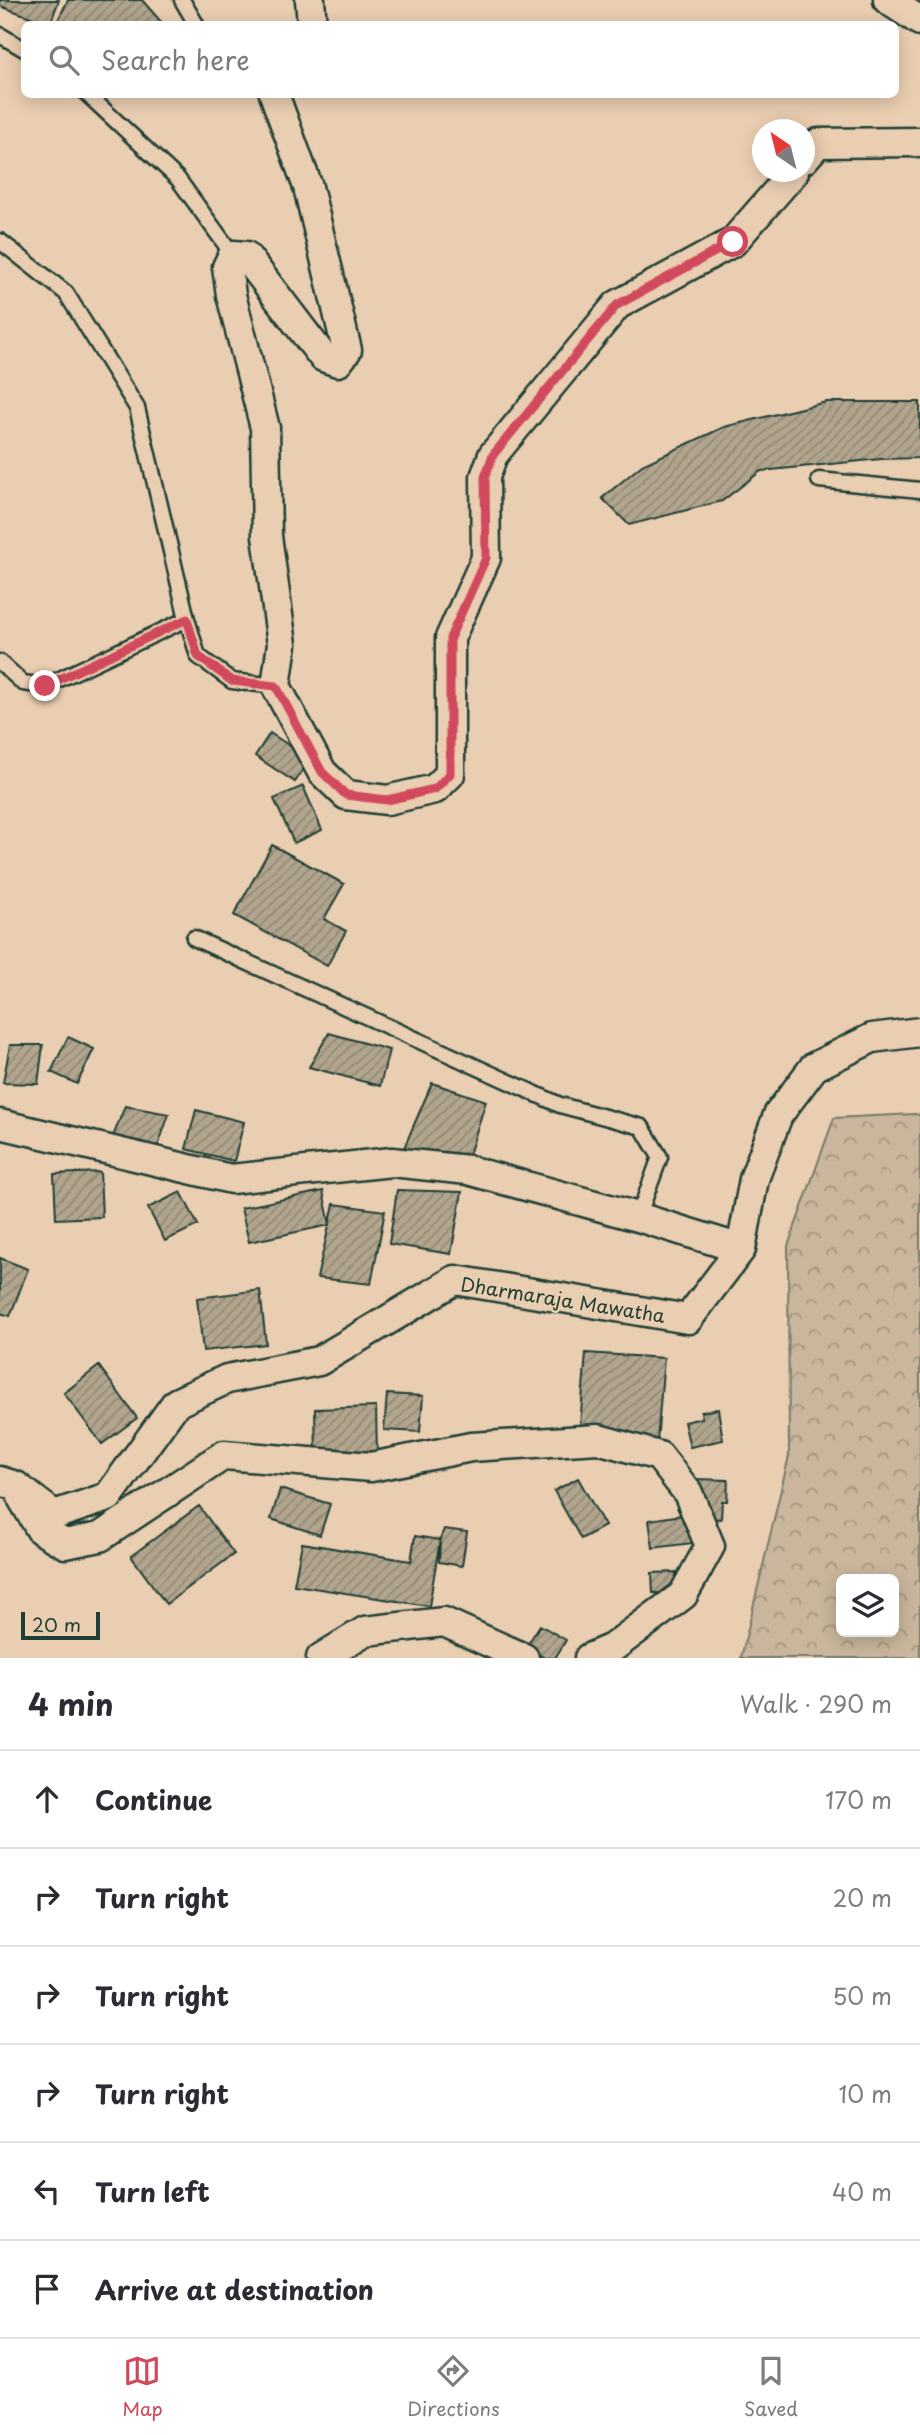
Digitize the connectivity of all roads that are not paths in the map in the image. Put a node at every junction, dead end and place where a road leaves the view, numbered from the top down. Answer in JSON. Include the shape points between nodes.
{"nodes":[{"id":1,"x":182,"y":0,"type":"edge"},
{"id":2,"x":310,"y":0,"type":"edge"},
{"id":3,"x":888,"y":0,"type":"edge"},
{"id":4,"x":920,"y":20,"type":"edge"},
{"id":5,"x":194,"y":21,"type":"edge"},
{"id":6,"x":312,"y":21,"type":"edge"},
{"id":7,"x":0,"y":36,"type":"edge"},
{"id":8,"x":21,"y":47,"type":"edge"},
{"id":9,"x":91,"y":98,"type":"edge"},
{"id":10,"x":275,"y":98,"type":"edge"},
{"id":11,"x":920,"y":142,"type":"edge"},
{"id":12,"x":815,"y":146,"type":"edge"},
{"id":13,"x":785,"y":182,"type":"edge"},
{"id":14,"x":0,"y":241,"type":"edge"},
{"id":15,"x":233,"y":255,"type":"junction"},
{"id":16,"x":819,"y":480,"type":"dead end"},
{"id":17,"x":920,"y":490,"type":"edge"},
{"id":18,"x":187,"y":619,"type":"junction"},
{"id":19,"x":0,"y":662,"type":"edge"},
{"id":20,"x":276,"y":686,"type":"junction"},
{"id":21,"x":194,"y":938,"type":"dead end"},
{"id":22,"x":920,"y":1032,"type":"edge"},
{"id":23,"x":0,"y":1125,"type":"edge"},
{"id":24,"x":638,"y":1217,"type":"junction"},
{"id":25,"x":741,"y":1249,"type":"junction"},
{"id":26,"x":8,"y":1483,"type":"edge"},
{"id":27,"x":321,"y":1658,"type":"edge"},
{"id":28,"x":524,"y":1658,"type":"edge"},
{"id":29,"x":589,"y":1658,"type":"edge"}],
"edges":[{"from":1,"to":5,"type":"lane"},
{"from":2,"to":6,"type":"street"},
{"from":3,"to":4,"type":"street"},
{"from":7,"to":8,"type":"lane"},
{"from":9,"to":15,"type":"lane","via":[[178,179]]},
{"from":10,"to":15,"type":"street","via":[[307,187],[344,336],[347,350],[338,362],[323,357],[246,256]]},
{"from":11,"to":12,"type":"street"},
{"from":13,"to":20,"type":"street","via":[[733,242],[617,305],[493,455],[485,477],[486,558],[450,638],[450,774],[435,789],[387,800],[346,795],[322,772]]},
{"from":14,"to":18,"type":"lane","via":[[66,293],[137,408]]},
{"from":15,"to":20,"type":"street","via":[[227,267],[231,295],[265,428],[267,536],[282,643]]},
{"from":16,"to":17,"type":"lane"},
{"from":18,"to":19,"type":"lane","via":[[45,686],[23,683]]},
{"from":18,"to":20,"type":"lane","via":[[198,656],[232,681]]},
{"from":21,"to":24,"type":"lane","via":[[560,1105],[642,1127],[660,1157]]},
{"from":22,"to":25,"type":"street","name":"Dharmaraja Mawatha","via":[[872,1038],[814,1067],[778,1115],[754,1179]]},
{"from":23,"to":24,"type":"street","via":[[230,1179],[391,1162],[468,1170]]},
{"from":24,"to":25,"type":"street"},
{"from":25,"to":26,"type":"street","name":"Dharmaraja Mawatha","via":[[688,1320],[455,1280],[319,1361],[227,1380],[176,1403],[108,1497],[54,1515]]},
{"from":26,"to":29,"type":"street","via":[[41,1530],[65,1544],[100,1537],[224,1455],[372,1466],[471,1447],[598,1438],[659,1456],[688,1493],[710,1545],[683,1595],[612,1648]]},
{"from":27,"to":28,"type":"street","via":[[365,1631],[444,1622]]}]}
